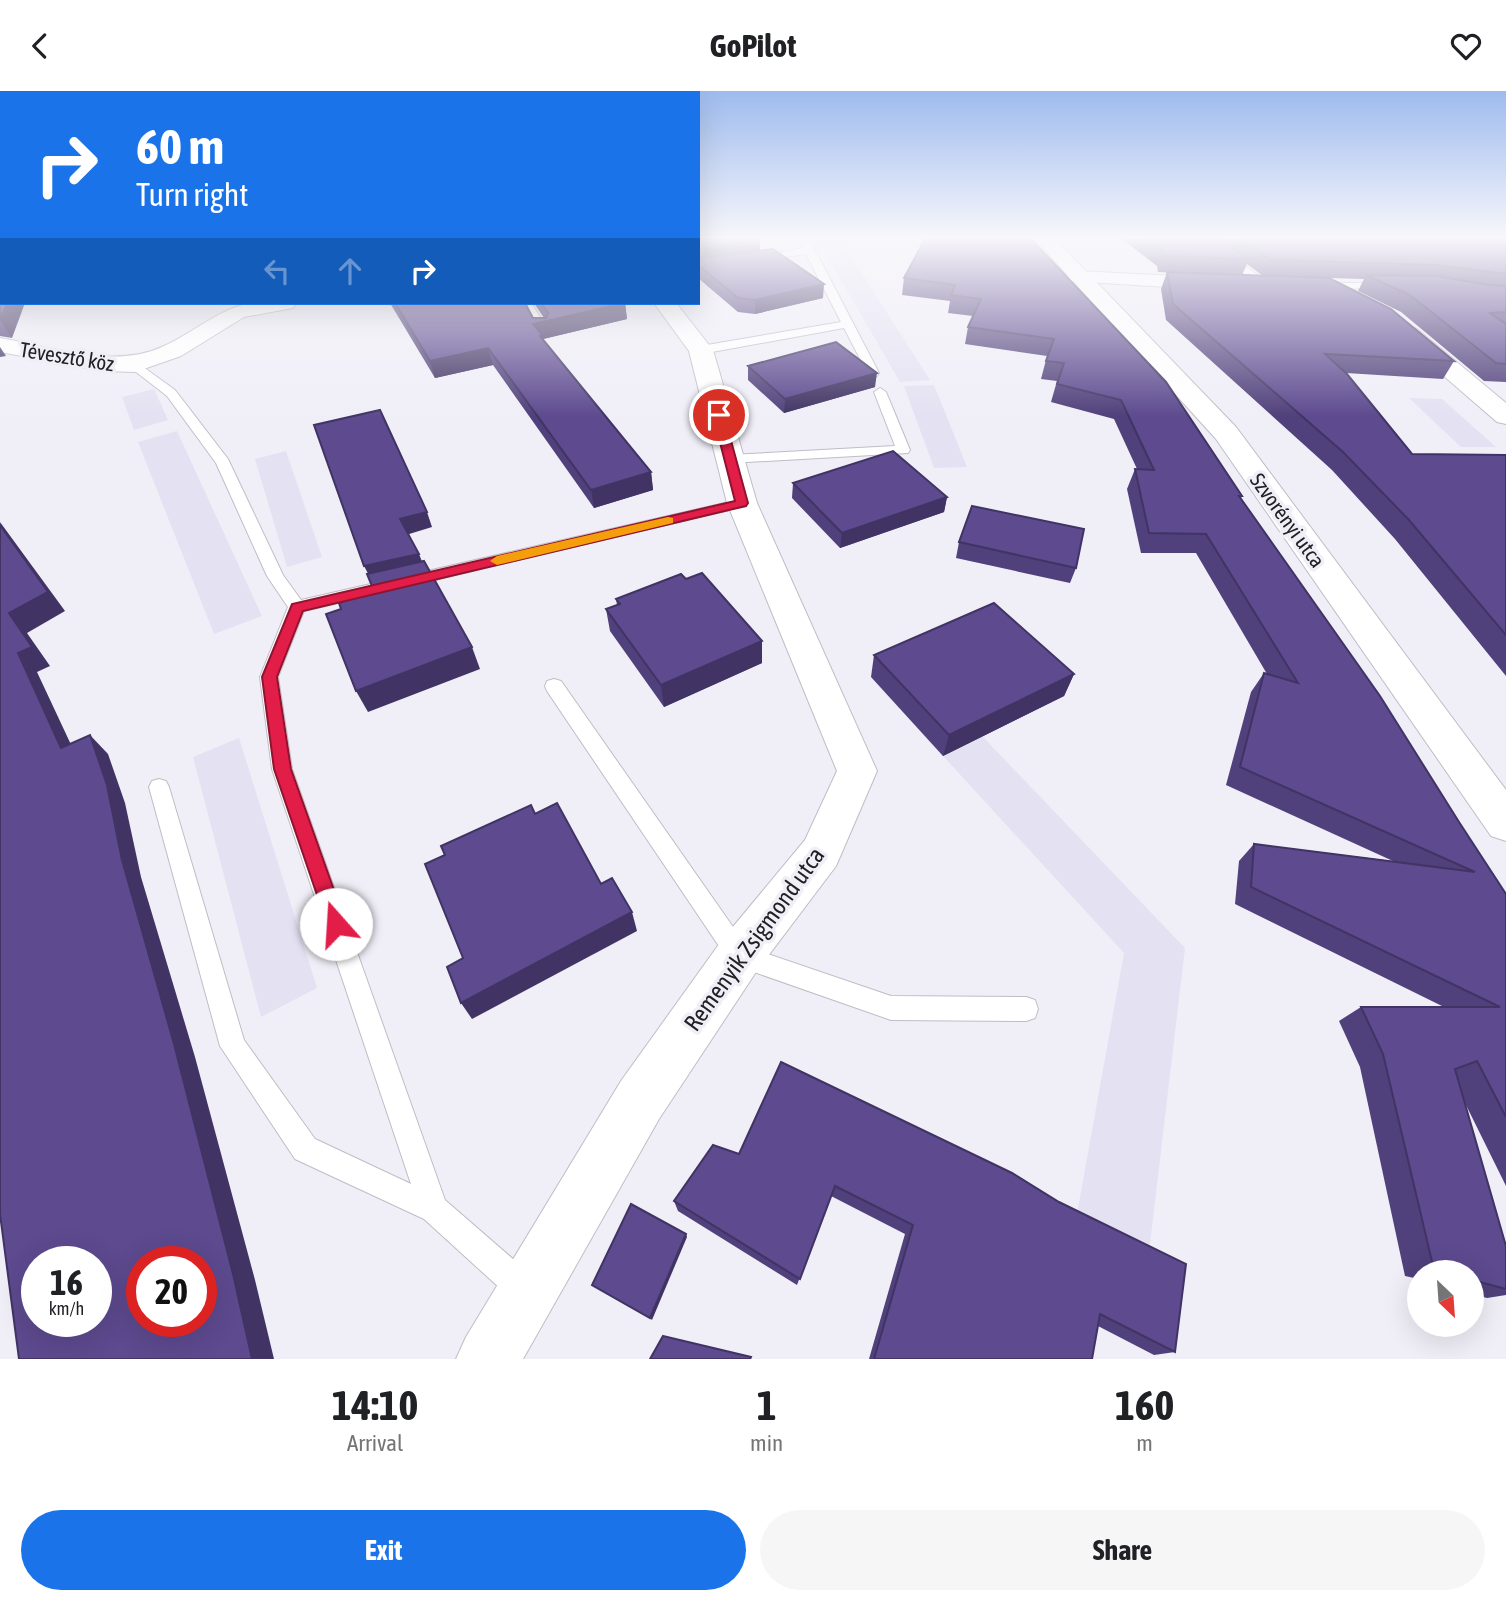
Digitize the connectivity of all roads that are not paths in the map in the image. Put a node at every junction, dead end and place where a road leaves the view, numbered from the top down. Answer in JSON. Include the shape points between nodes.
{"nodes":[{"id":1,"x":834,"y":298,"type":"edge"},
{"id":2,"x":1098,"y":298,"type":"edge"},
{"id":3,"x":1341,"y":298,"type":"edge"},
{"id":4,"x":274,"y":305,"type":"edge"},
{"id":5,"x":527,"y":305,"type":"edge"},
{"id":6,"x":667,"y":305,"type":"edge"},
{"id":7,"x":1369,"y":308,"type":"edge"},
{"id":8,"x":1391,"y":319,"type":"edge"},
{"id":9,"x":847,"y":324,"type":"junction"},
{"id":10,"x":543,"y":331,"type":"edge"},
{"id":11,"x":0,"y":345,"type":"edge"},
{"id":12,"x":701,"y":350,"type":"junction"},
{"id":13,"x":135,"y":365,"type":"junction"},
{"id":14,"x":873,"y":373,"type":"edge"},
{"id":15,"x":880,"y":392,"type":"dead end"},
{"id":16,"x":1503,"y":412,"type":"edge"},
{"id":17,"x":730,"y":459,"type":"junction"},
{"id":18,"x":742,"y":503,"type":"junction"},
{"id":19,"x":297,"y":607,"type":"junction"},
{"id":20,"x":554,"y":686,"type":"dead end"},
{"id":21,"x":159,"y":787,"type":"dead end"},
{"id":22,"x":1506,"y":823,"type":"edge"},
{"id":23,"x":739,"y":956,"type":"junction"},
{"id":24,"x":1026,"y":1009,"type":"dead end"},
{"id":25,"x":434,"y":1209,"type":"junction"},
{"id":26,"x":526,"y":1291,"type":"junction"},
{"id":27,"x":488,"y":1359,"type":"edge"}],
"edges":[{"from":1,"to":9,"type":"lane"},
{"from":2,"to":22,"type":"street","name":"Szvorényi utca","via":[[1226,433]]},
{"from":3,"to":7,"type":"street"},
{"from":4,"to":13,"type":"street","via":[[237,312],[173,351]]},
{"from":5,"to":10,"type":"lane"},
{"from":6,"to":12,"type":"street","name":"Remenyik Zsigmond utca"},
{"from":8,"to":16,"type":"street"},
{"from":9,"to":12,"type":"lane"},
{"from":9,"to":14,"type":"lane"},
{"from":11,"to":13,"type":"street","name":"Tévesztő köz","via":[[104,364]]},
{"from":12,"to":17,"type":"street","name":"Remenyik Zsigmond utca"},
{"from":13,"to":19,"type":"lane","via":[[171,393],[223,462],[275,576]]},
{"from":15,"to":17,"type":"lane","via":[[903,450]]},
{"from":17,"to":18,"type":"street","name":"Remenyik Zsigmond utca"},
{"from":18,"to":19,"type":"lane"},
{"from":18,"to":23,"type":"street","name":"Remenyik Zsigmond utca","via":[[857,771],[821,853]]},
{"from":19,"to":25,"type":"lane","via":[[269,677],[282,769]]},
{"from":20,"to":23,"type":"lane"},
{"from":21,"to":25,"type":"lane","via":[[233,1046],[304,1149]]},
{"from":23,"to":24,"type":"lane","via":[[891,1009]]},
{"from":23,"to":26,"type":"street","name":"Remenyik Zsigmond utca","via":[[640,1100]]},
{"from":25,"to":26,"type":"lane"},
{"from":26,"to":27,"type":"street","name":"Remenyik Zsigmond utca"}]}
